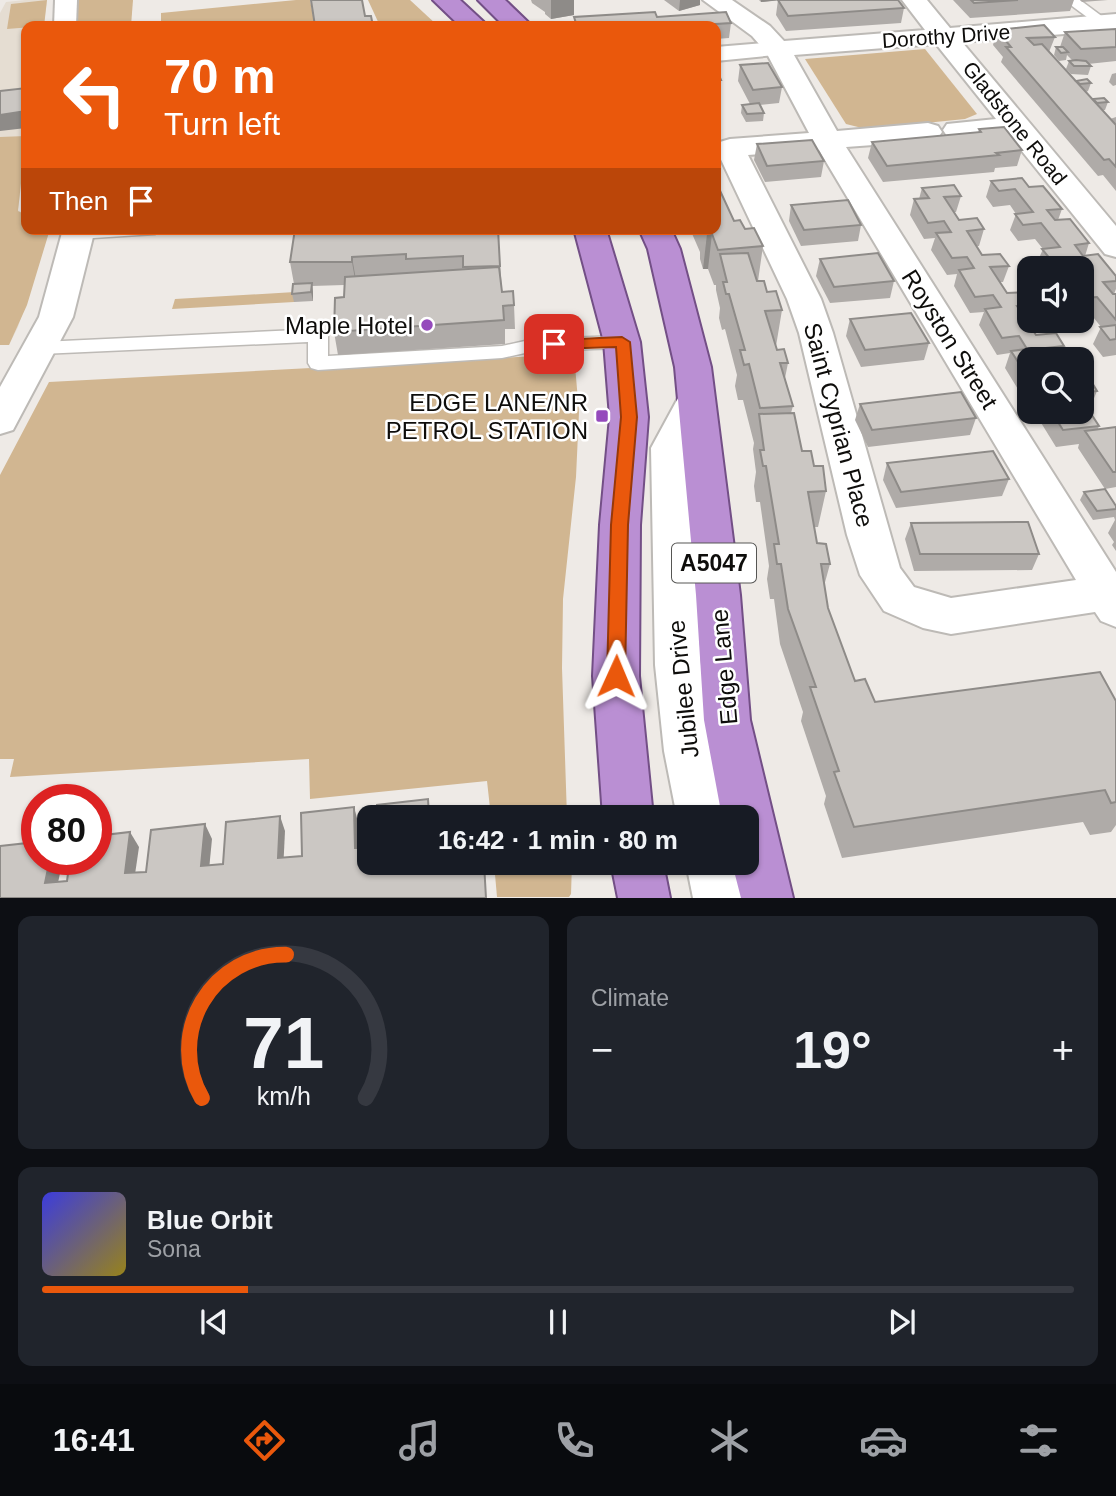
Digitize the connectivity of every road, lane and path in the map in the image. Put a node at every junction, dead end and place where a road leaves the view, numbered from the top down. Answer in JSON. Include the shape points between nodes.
{"nodes":[{"id":1,"x":66,"y":0,"type":"edge"},
{"id":2,"x":445,"y":0,"type":"edge"},
{"id":3,"x":490,"y":0,"type":"edge"},
{"id":4,"x":715,"y":0,"type":"edge"},
{"id":5,"x":914,"y":0,"type":"edge"},
{"id":6,"x":1071,"y":0,"type":"edge"},
{"id":7,"x":65,"y":21,"type":"edge"},
{"id":8,"x":469,"y":21,"type":"edge"},
{"id":9,"x":513,"y":21,"type":"edge"},
{"id":10,"x":1110,"y":23,"type":"edge"},
{"id":11,"x":944,"y":36,"type":"junction"},
{"id":12,"x":777,"y":49,"type":"junction"},
{"id":13,"x":721,"y":54,"type":"edge"},
{"id":14,"x":1018,"y":126,"type":"junction"},
{"id":15,"x":957,"y":131,"type":"edge"},
{"id":16,"x":928,"y":132,"type":"dead end"},
{"id":17,"x":828,"y":141,"type":"junction"},
{"id":18,"x":1110,"y":231,"type":"edge"},
{"id":19,"x":77,"y":235,"type":"edge"},
{"id":20,"x":592,"y":235,"type":"edge"},
{"id":21,"x":657,"y":235,"type":"edge"},
{"id":22,"x":622,"y":342,"type":"junction"},
{"id":23,"x":41,"y":348,"type":"junction"},
{"id":24,"x":696,"y":398,"type":"junction"},
{"id":25,"x":0,"y":421,"type":"edge"},
{"id":26,"x":1111,"y":601,"type":"edge"},
{"id":27,"x":627,"y":805,"type":"edge"},
{"id":28,"x":699,"y":805,"type":"edge"},
{"id":29,"x":639,"y":875,"type":"edge"},
{"id":30,"x":714,"y":875,"type":"edge"},
{"id":31,"x":644,"y":898,"type":"edge"},
{"id":32,"x":719,"y":898,"type":"edge"},
{"id":33,"x":767,"y":898,"type":"edge"}],
"edges":[{"from":1,"to":7,"type":"street"},
{"from":2,"to":8,"type":"highway"},
{"from":3,"to":9,"type":"highway"},
{"from":4,"to":12,"type":"street","name":"Royston Street","via":[[761,31]]},
{"from":5,"to":11,"type":"street","name":"Gladstone Road"},
{"from":6,"to":10,"type":"lane"},
{"from":10,"to":11,"type":"street","name":"Dorothy Drive"},
{"from":11,"to":12,"type":"street","name":"Dorothy Drive"},
{"from":11,"to":14,"type":"street","name":"Gladstone Road"},
{"from":12,"to":13,"type":"street"},
{"from":12,"to":17,"type":"street","name":"Royston Street"},
{"from":14,"to":15,"type":"street"},
{"from":14,"to":18,"type":"street","name":"Gladstone Road"},
{"from":16,"to":17,"type":"street"},
{"from":17,"to":26,"type":"street","name":"Royston Street"},
{"from":17,"to":26,"type":"street","name":"Saint Cyprian Place","via":[[730,148],[790,267],[812,322],[881,575],[900,599],[951,616]]},
{"from":19,"to":23,"type":"street","via":[[56,317]]},
{"from":20,"to":22,"type":"highway"},
{"from":21,"to":24,"type":"highway","name":"Edge Lane","number":"A5047","via":[[693,367]]},
{"from":22,"to":23,"type":"lane","via":[[318,363],[318,335]]},
{"from":22,"to":27,"type":"highway","via":[[629,417],[620,525],[616,676]]},
{"from":23,"to":25,"type":"street"},
{"from":24,"to":28,"type":"street","name":"Jubilee Drive","via":[[670,448],[678,665]]},
{"from":24,"to":33,"type":"highway","name":"Edge Lane","number":"A5047","via":[[727,720]]},
{"from":29,"to":31,"type":"highway"},
{"from":30,"to":32,"type":"street"}]}
